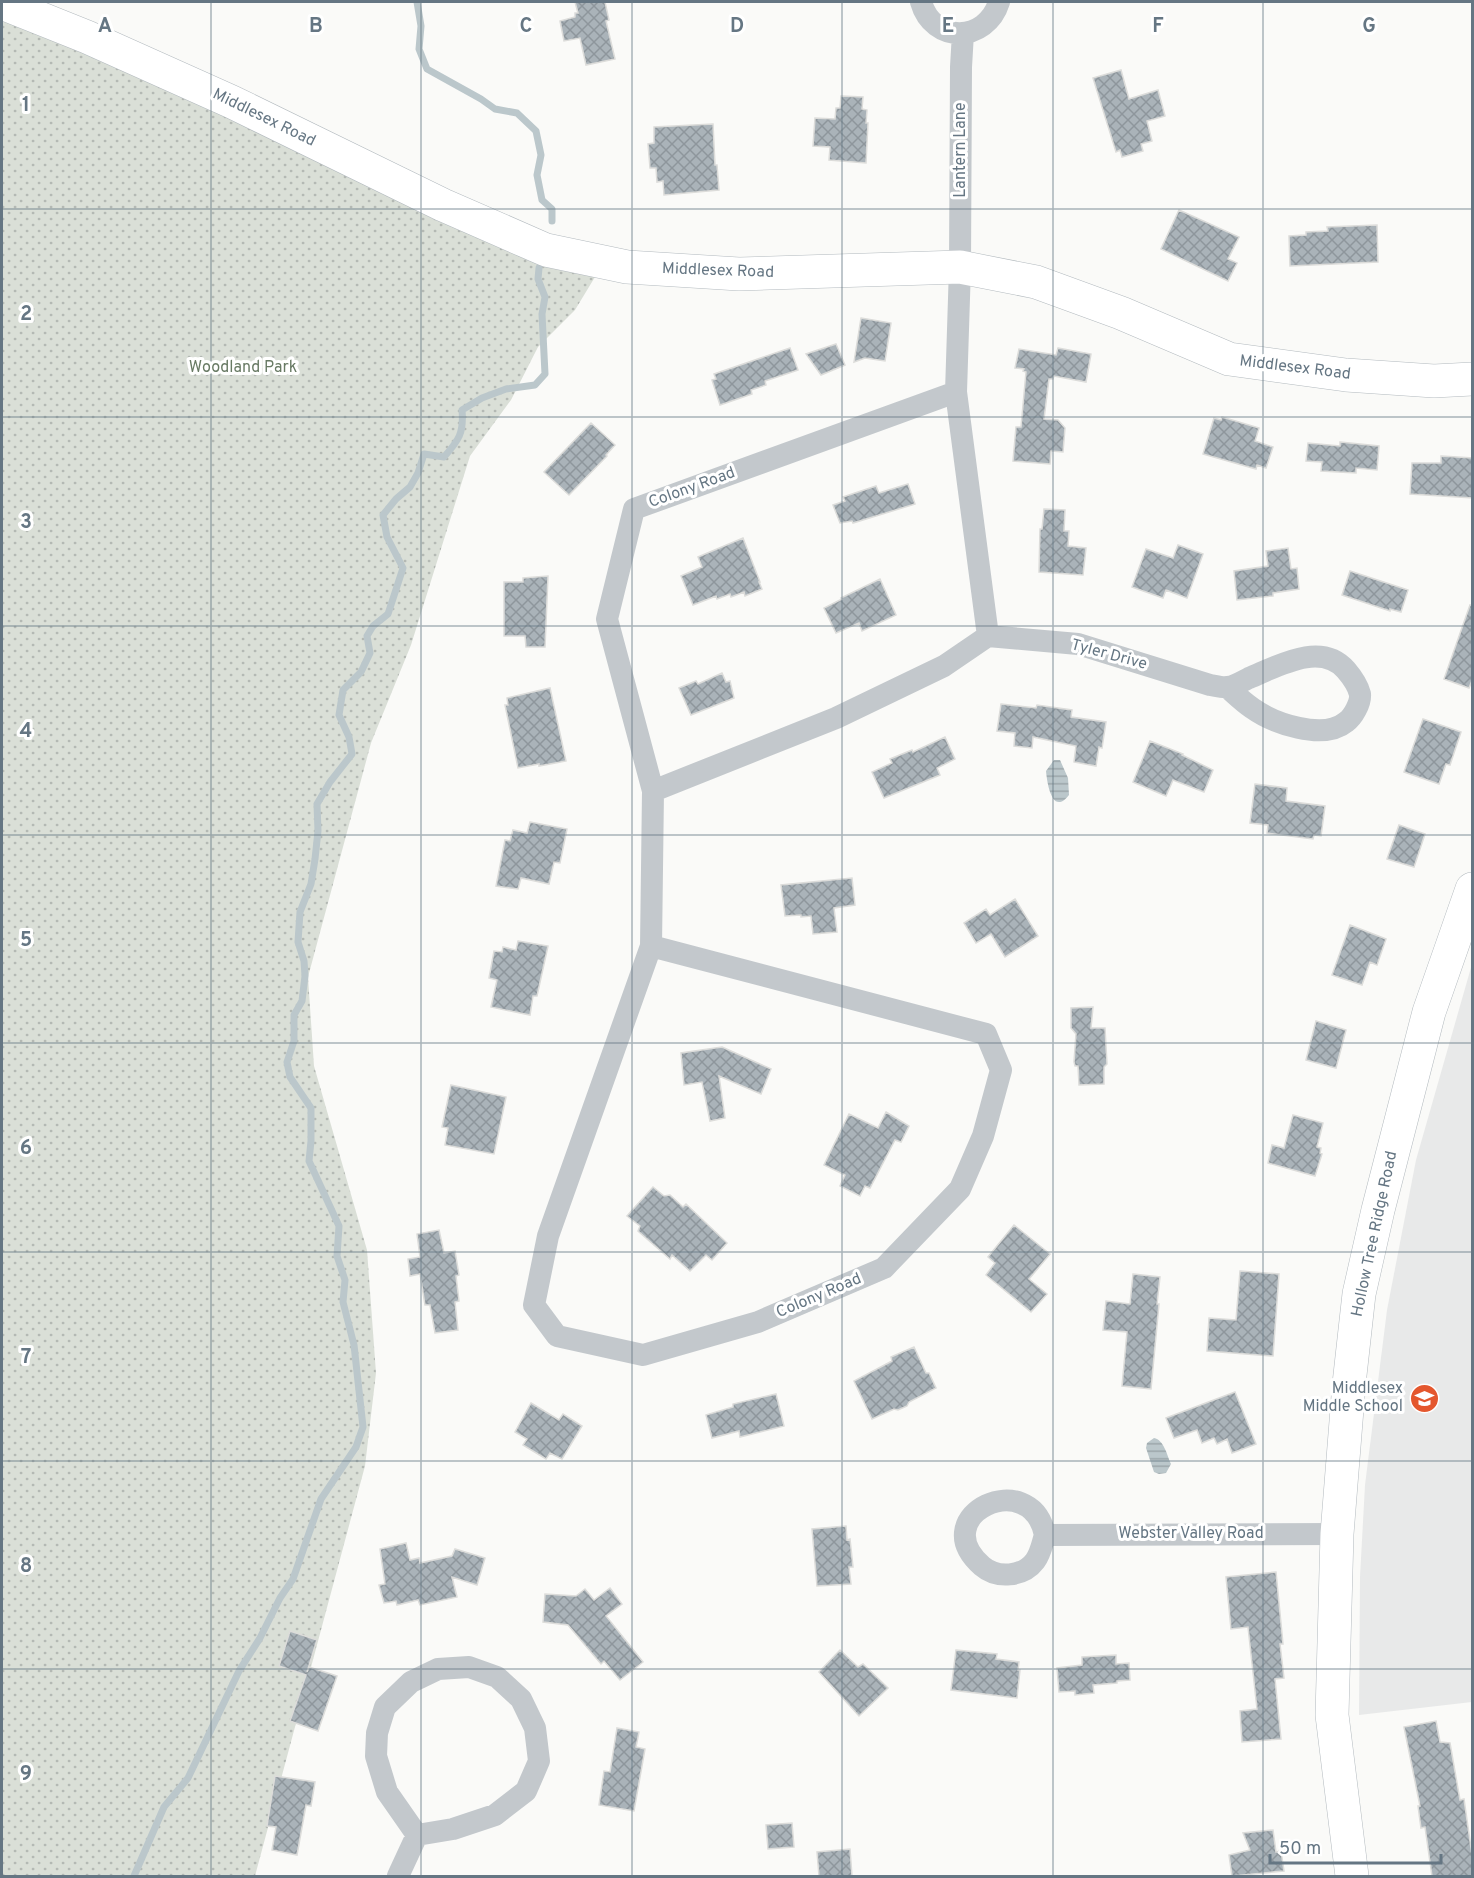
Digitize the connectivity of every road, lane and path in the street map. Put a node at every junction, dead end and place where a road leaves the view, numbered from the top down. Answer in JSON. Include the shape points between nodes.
{"nodes":[{"id":1,"x":921,"y":2,"type":"edge"},
{"id":2,"x":999,"y":2,"type":"edge"},
{"id":3,"x":2,"y":3,"type":"edge"},
{"id":4,"x":963,"y":33,"type":"junction"},
{"id":5,"x":960,"y":267,"type":"junction"},
{"id":6,"x":1473,"y":379,"type":"edge"},
{"id":7,"x":956,"y":392,"type":"junction"},
{"id":8,"x":988,"y":636,"type":"junction"},
{"id":9,"x":1227,"y":687,"type":"junction"},
{"id":10,"x":653,"y":791,"type":"junction"},
{"id":11,"x":1473,"y":889,"type":"edge"},
{"id":12,"x":651,"y":946,"type":"junction"},
{"id":13,"x":1337,"y":1534,"type":"junction"},
{"id":14,"x":1045,"y":1535,"type":"dead end"},
{"id":15,"x":417,"y":1834,"type":"junction"},
{"id":16,"x":398,"y":1876,"type":"edge"},
{"id":17,"x":1352,"y":1876,"type":"edge"}],
"edges":[{"from":1,"to":4,"type":"street","via":[[939,28]]},
{"from":2,"to":4,"type":"street","via":[[991,18],[976,30]]},
{"from":3,"to":5,"type":"street","name":"Middlesex Road","via":[[232,102],[443,205],[546,250],[627,267],[739,274]]},
{"from":4,"to":5,"type":"street","name":"Lantern Lane"},
{"from":5,"to":6,"type":"street","name":"Middlesex Road","via":[[1036,282],[1229,359],[1346,375],[1434,381]]},
{"from":5,"to":7,"type":"street"},
{"from":7,"to":8,"type":"street"},
{"from":7,"to":10,"type":"street","name":"Colony Road","via":[[634,509],[607,619]]},
{"from":8,"to":9,"type":"street","name":"Tyler Drive","via":[[1078,644]]},
{"from":8,"to":10,"type":"street","via":[[944,666],[836,718]]},
{"from":9,"to":9,"type":"street","name":"Tyler Drive","via":[[1313,655],[1328,657],[1341,665],[1353,677],[1360,695],[1348,721],[1335,729],[1319,731],[1276,721],[1253,709]]},
{"from":10,"to":12,"type":"street","name":"Colony Road"},
{"from":11,"to":13,"type":"street","name":"Hollow Tree Ridge Road","via":[[1429,1011],[1359,1294]]},
{"from":12,"to":12,"type":"street","name":"Colony Road","via":[[986,1034],[1001,1070],[983,1136],[960,1189],[884,1268],[758,1322],[643,1355],[557,1336],[534,1305],[548,1236]]},
{"from":13,"to":14,"type":"street","name":"Webster Valley Road"},
{"from":13,"to":17,"type":"street","name":"Hollow Tree Ridge Road","via":[[1332,1715]]},
{"from":15,"to":15,"type":"street","via":[[453,1829],[495,1815],[526,1791],[539,1761],[535,1728],[521,1699],[497,1677],[470,1667],[438,1669],[411,1682],[385,1707],[377,1733],[376,1756],[387,1792]]},
{"from":15,"to":16,"type":"street"}]}
